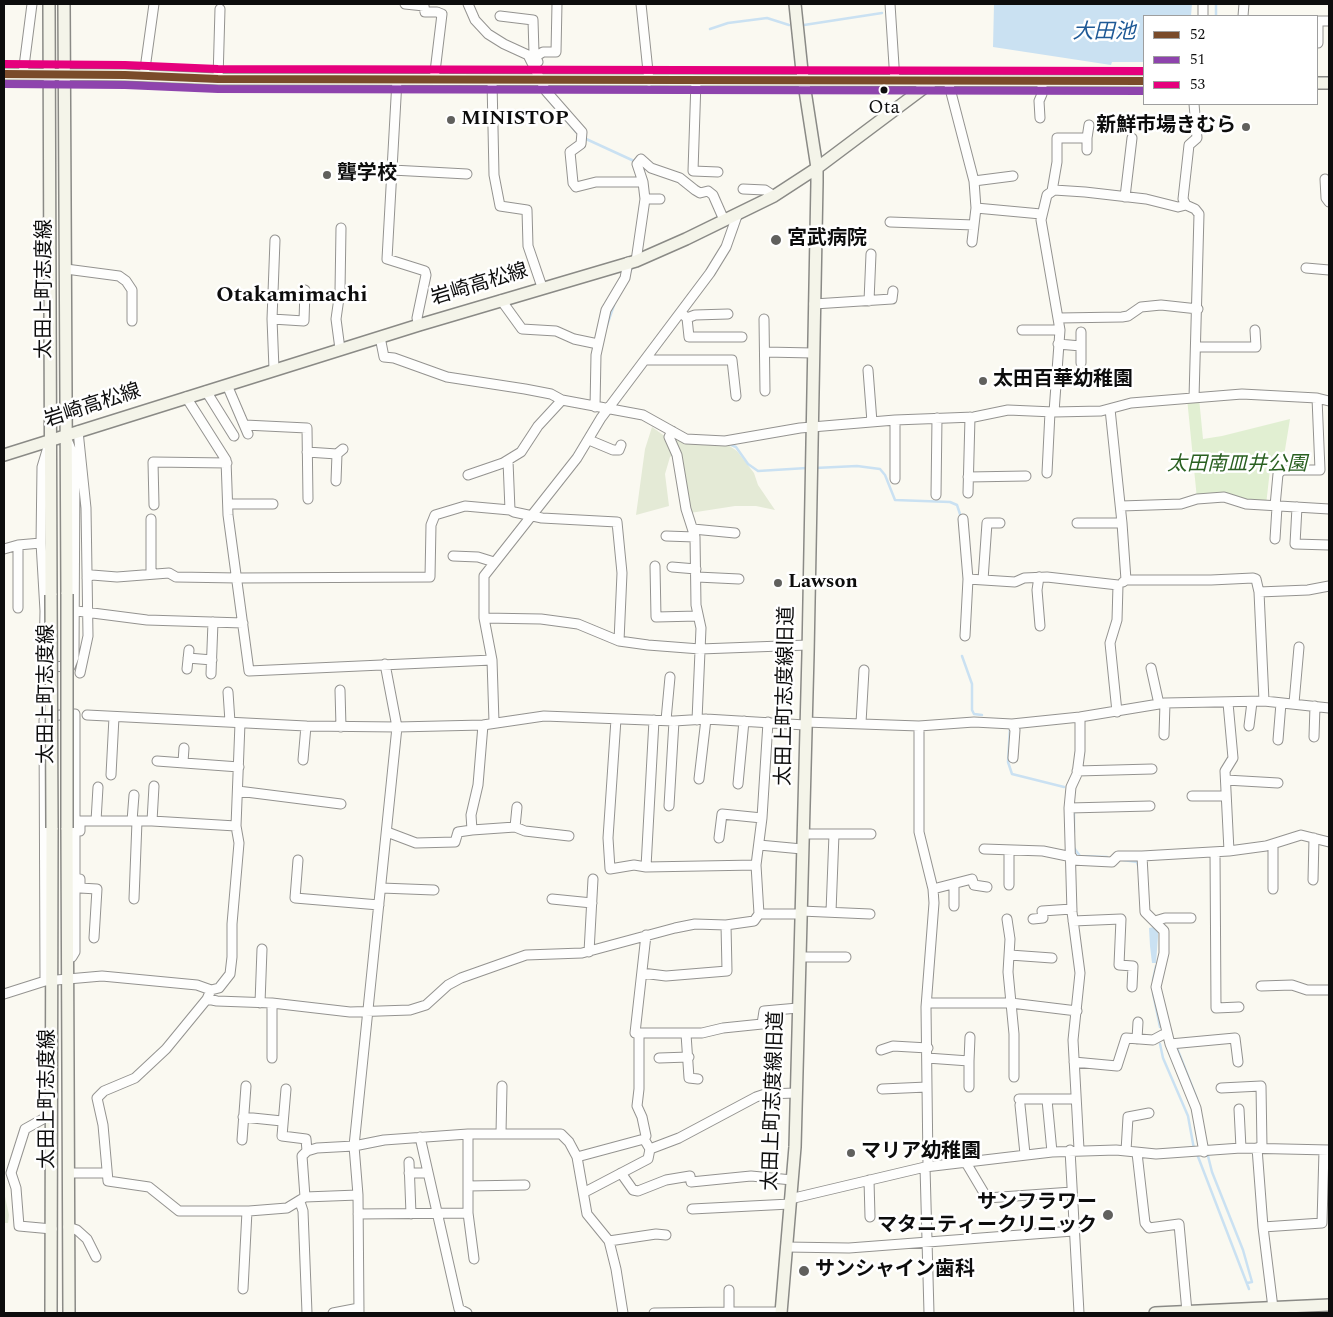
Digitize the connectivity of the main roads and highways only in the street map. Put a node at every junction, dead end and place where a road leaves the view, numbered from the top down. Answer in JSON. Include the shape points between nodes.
{"nodes":[{"id":1,"x":49,"y":4,"type":"edge"},
{"id":2,"x":64,"y":4,"type":"edge"},
{"id":3,"x":795,"y":4,"type":"edge"},
{"id":4,"x":4,"y":74,"type":"edge"},
{"id":5,"x":65,"y":74,"type":"junction"},
{"id":6,"x":50,"y":75,"type":"junction"},
{"id":7,"x":804,"y":80,"type":"junction"},
{"id":8,"x":933,"y":81,"type":"junction"},
{"id":9,"x":1143,"y":81,"type":"edge"},
{"id":10,"x":817,"y":168,"type":"junction"},
{"id":11,"x":65,"y":435,"type":"junction"},
{"id":12,"x":50,"y":440,"type":"junction"},
{"id":13,"x":4,"y":455,"type":"edge"},
{"id":14,"x":1329,"y":1305,"type":"edge"},
{"id":15,"x":1302,"y":1310,"type":"edge"},
{"id":16,"x":51,"y":1313,"type":"edge"},
{"id":17,"x":68,"y":1313,"type":"edge"},
{"id":18,"x":781,"y":1313,"type":"edge"},
{"id":19,"x":1156,"y":1313,"type":"edge"}],
"edges":[{"from":1,"to":6,"type":"main road","name":"太田上町志度線"},
{"from":2,"to":5,"type":"main road","name":"太田上町志度線"},
{"from":3,"to":7,"type":"main road","name":"太田上町志度線旧道"},
{"from":4,"to":6,"type":"main road"},
{"from":5,"to":6,"type":"main road"},
{"from":5,"to":7,"type":"main road","via":[[218,79]]},
{"from":5,"to":11,"type":"main road","name":"太田上町志度線"},
{"from":6,"to":12,"type":"main road","name":"太田上町志度線"},
{"from":7,"to":8,"type":"main road"},
{"from":7,"to":10,"type":"main road","name":"太田上町志度線旧道"},
{"from":8,"to":9,"type":"main road"},
{"from":8,"to":10,"type":"main road","name":"岩崎高松線"},
{"from":10,"to":11,"type":"main road","name":"岩崎高松線","via":[[774,196],[632,261]]},
{"from":10,"to":18,"type":"main road","name":"太田上町志度線旧道","via":[[796,1092]]},
{"from":11,"to":12,"type":"main road","name":"岩崎高松線"},
{"from":11,"to":17,"type":"main road","name":"太田上町志度線","bridge":true},
{"from":12,"to":13,"type":"main road","name":"岩崎高松線"},
{"from":12,"to":16,"type":"main road","name":"太田上町志度線","bridge":true},
{"from":14,"to":15,"type":"main road"},
{"from":15,"to":19,"type":"main road","via":[[1273,1308]]}]}
